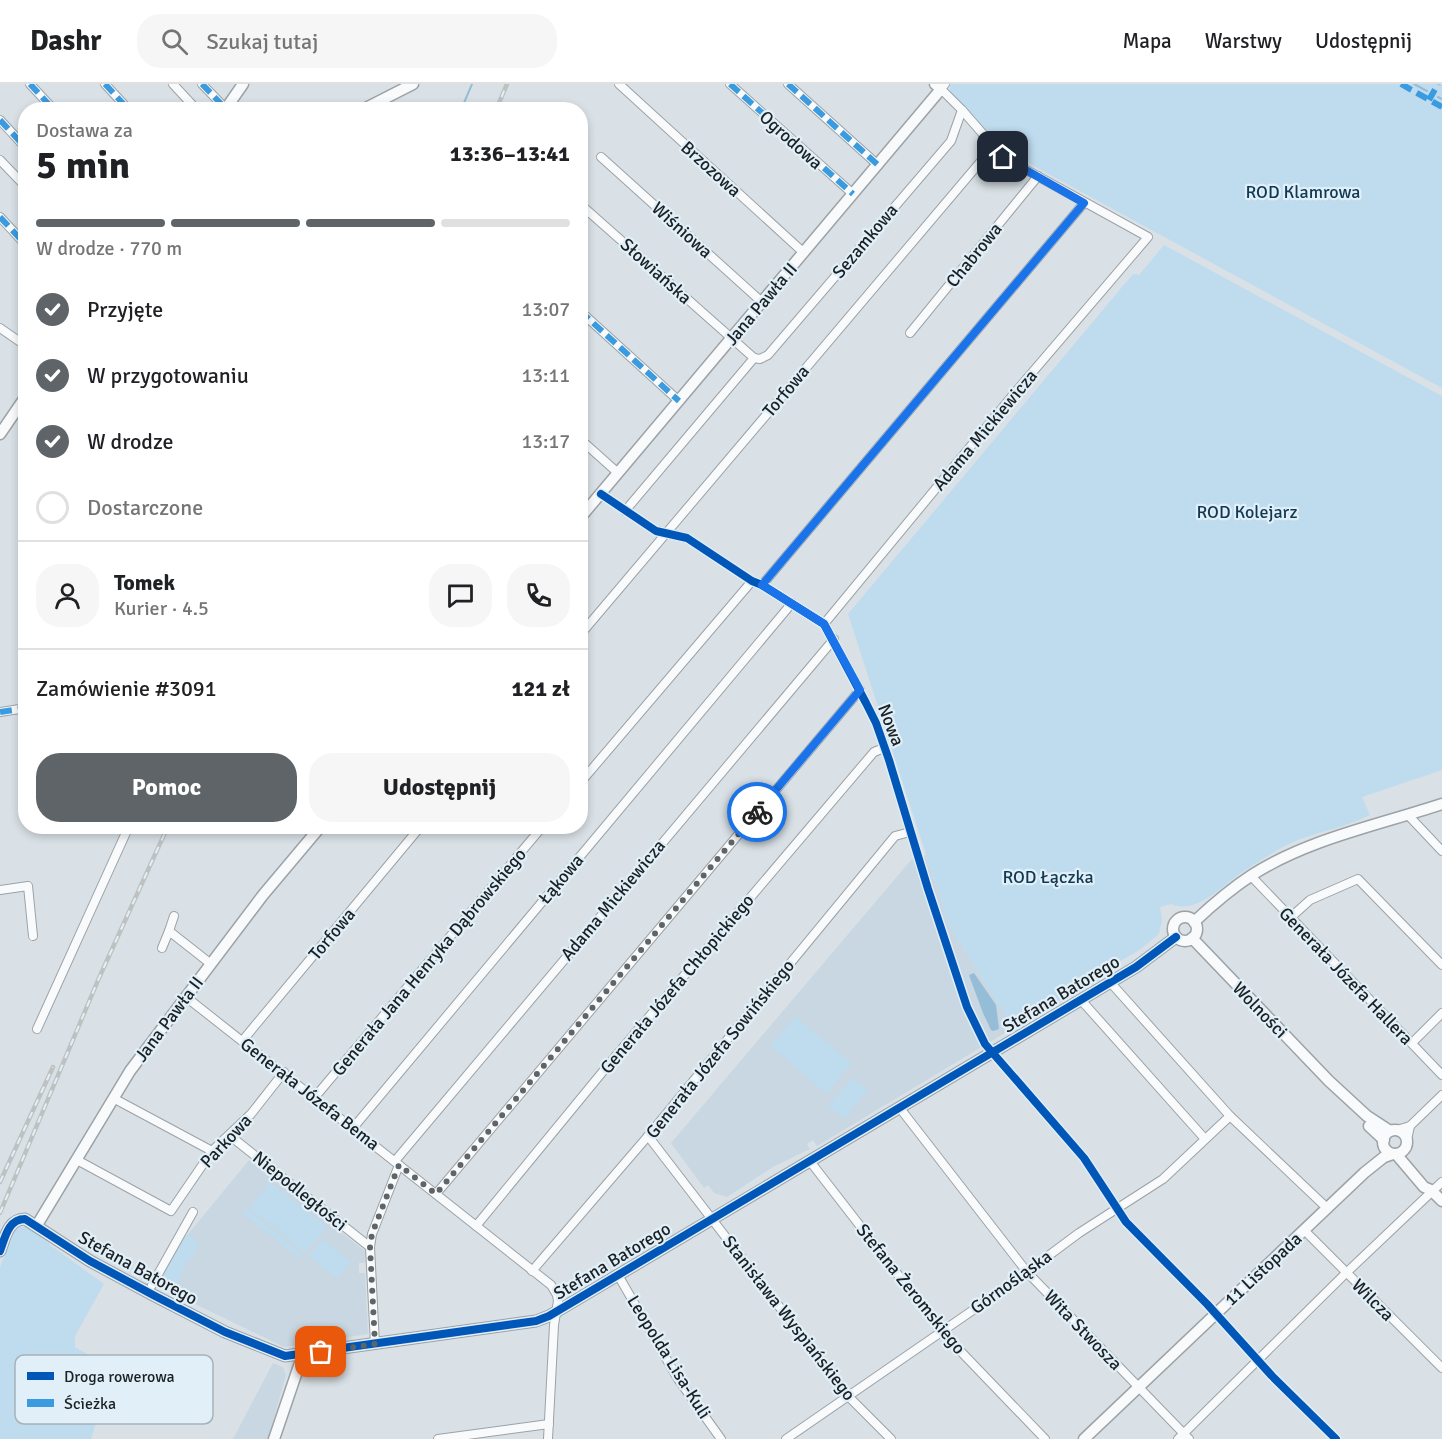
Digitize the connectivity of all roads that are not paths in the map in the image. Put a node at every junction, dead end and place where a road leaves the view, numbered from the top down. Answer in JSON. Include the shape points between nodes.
{"nodes":[{"id":1,"x":30,"y":84,"type":"edge"},
{"id":2,"x":105,"y":84,"type":"edge"},
{"id":3,"x":173,"y":84,"type":"edge"},
{"id":4,"x":202,"y":84,"type":"edge"},
{"id":5,"x":243,"y":84,"type":"edge"},
{"id":6,"x":412,"y":84,"type":"edge"},
{"id":7,"x":619,"y":84,"type":"edge"},
{"id":8,"x":730,"y":84,"type":"edge"},
{"id":9,"x":788,"y":84,"type":"edge"},
{"id":10,"x":940,"y":86,"type":"edge"},
{"id":11,"x":47,"y":102,"type":"edge"},
{"id":12,"x":122,"y":102,"type":"edge"},
{"id":13,"x":190,"y":102,"type":"edge"},
{"id":14,"x":219,"y":102,"type":"edge"},
{"id":15,"x":231,"y":102,"type":"edge"},
{"id":16,"x":377,"y":102,"type":"edge"},
{"id":17,"x":962,"y":110,"type":"junction"},
{"id":18,"x":0,"y":120,"type":"edge"},
{"id":19,"x":18,"y":139,"type":"edge"},
{"id":20,"x":993,"y":147,"type":"junction"},
{"id":21,"x":601,"y":157,"type":"dead end"},
{"id":22,"x":0,"y":160,"type":"edge"},
{"id":23,"x":878,"y":165,"type":"junction"},
{"id":24,"x":1038,"y":177,"type":"junction"},
{"id":25,"x":18,"y":179,"type":"edge"},
{"id":26,"x":854,"y":194,"type":"junction"},
{"id":27,"x":1084,"y":203,"type":"junction"},
{"id":28,"x":588,"y":211,"type":"edge"},
{"id":29,"x":0,"y":217,"type":"edge"},
{"id":30,"x":18,"y":236,"type":"edge"},
{"id":31,"x":804,"y":253,"type":"junction"},
{"id":32,"x":763,"y":303,"type":"junction"},
{"id":33,"x":588,"y":318,"type":"edge"},
{"id":34,"x":0,"y":328,"type":"edge"},
{"id":35,"x":910,"y":333,"type":"dead end"},
{"id":36,"x":732,"y":339,"type":"junction"},
{"id":37,"x":18,"y":340,"type":"edge"},
{"id":38,"x":754,"y":358,"type":"junction"},
{"id":39,"x":679,"y":401,"type":"junction"},
{"id":40,"x":18,"y":408,"type":"edge"},
{"id":41,"x":0,"y":434,"type":"edge"},
{"id":42,"x":588,"y":446,"type":"edge"},
{"id":43,"x":618,"y":473,"type":"junction"},
{"id":44,"x":601,"y":494,"type":"junction"},
{"id":45,"x":588,"y":509,"type":"edge"},
{"id":46,"x":625,"y":511,"type":"junction"},
{"id":47,"x":666,"y":533,"type":"junction"},
{"id":48,"x":752,"y":581,"type":"junction"},
{"id":49,"x":762,"y":585,"type":"junction"},
{"id":50,"x":792,"y":603,"type":"junction"},
{"id":51,"x":824,"y":624,"type":"junction"},
{"id":52,"x":588,"y":626,"type":"edge"},
{"id":53,"x":834,"y":639,"type":"junction"},
{"id":54,"x":860,"y":690,"type":"junction"},
{"id":55,"x":18,"y":709,"type":"edge"},
{"id":56,"x":0,"y":712,"type":"edge"},
{"id":57,"x":884,"y":748,"type":"junction"},
{"id":58,"x":588,"y":774,"type":"edge"},
{"id":59,"x":1442,"y":804,"type":"edge"},
{"id":60,"x":1408,"y":815,"type":"junction"},
{"id":61,"x":910,"y":832,"type":"junction"},
{"id":62,"x":125,"y":834,"type":"edge"},
{"id":63,"x":314,"y":834,"type":"edge"},
{"id":64,"x":414,"y":834,"type":"edge"},
{"id":65,"x":536,"y":834,"type":"edge"},
{"id":66,"x":1442,"y":851,"type":"edge"},
{"id":67,"x":1251,"y":876,"type":"junction"},
{"id":68,"x":0,"y":890,"type":"edge"},
{"id":69,"x":174,"y":916,"type":"dead end"},
{"id":70,"x":1290,"y":918,"type":"junction"},
{"id":71,"x":1194,"y":922,"type":"junction"},
{"id":72,"x":169,"y":931,"type":"junction"},
{"id":73,"x":33,"y":936,"type":"dead end"},
{"id":74,"x":1176,"y":937,"type":"junction"},
{"id":75,"x":1192,"y":938,"type":"junction"},
{"id":76,"x":162,"y":948,"type":"dead end"},
{"id":77,"x":211,"y":964,"type":"junction"},
{"id":78,"x":1442,"y":965,"type":"edge"},
{"id":79,"x":1110,"y":982,"type":"junction"},
{"id":80,"x":186,"y":997,"type":"junction"},
{"id":81,"x":1081,"y":1000,"type":"junction"},
{"id":82,"x":1442,"y":1013,"type":"edge"},
{"id":83,"x":37,"y":1029,"type":"dead end"},
{"id":84,"x":243,"y":1040,"type":"junction"},
{"id":85,"x":1412,"y":1043,"type":"junction"},
{"id":86,"x":993,"y":1052,"type":"junction"},
{"id":87,"x":284,"y":1072,"type":"junction"},
{"id":88,"x":1442,"y":1075,"type":"edge"},
{"id":89,"x":1442,"y":1095,"type":"edge"},
{"id":90,"x":315,"y":1097,"type":"junction"},
{"id":91,"x":113,"y":1098,"type":"junction"},
{"id":92,"x":899,"y":1107,"type":"junction"},
{"id":93,"x":1230,"y":1116,"type":"junction"},
{"id":94,"x":1410,"y":1126,"type":"junction"},
{"id":95,"x":353,"y":1128,"type":"junction"},
{"id":96,"x":229,"y":1135,"type":"junction"},
{"id":97,"x":648,"y":1136,"type":"junction"},
{"id":98,"x":1389,"y":1137,"type":"junction"},
{"id":99,"x":1205,"y":1139,"type":"junction"},
{"id":100,"x":1407,"y":1144,"type":"junction"},
{"id":101,"x":212,"y":1151,"type":"junction"},
{"id":102,"x":1395,"y":1154,"type":"junction"},
{"id":103,"x":77,"y":1160,"type":"junction"},
{"id":104,"x":809,"y":1160,"type":"junction"},
{"id":105,"x":397,"y":1163,"type":"junction"},
{"id":106,"x":1364,"y":1173,"type":"junction"},
{"id":107,"x":1442,"y":1182,"type":"edge"},
{"id":108,"x":1432,"y":1191,"type":"junction"},
{"id":109,"x":436,"y":1194,"type":"junction"},
{"id":110,"x":1442,"y":1202,"type":"edge"},
{"id":111,"x":1327,"y":1208,"type":"junction"},
{"id":112,"x":1118,"y":1209,"type":"junction"},
{"id":113,"x":193,"y":1212,"type":"dead end"},
{"id":114,"x":711,"y":1219,"type":"junction"},
{"id":115,"x":37,"y":1225,"type":"junction"},
{"id":116,"x":476,"y":1226,"type":"junction"},
{"id":117,"x":1304,"y":1230,"type":"junction"},
{"id":118,"x":370,"y":1247,"type":"junction"},
{"id":119,"x":0,"y":1251,"type":"edge"},
{"id":120,"x":532,"y":1271,"type":"junction"},
{"id":121,"x":1027,"y":1272,"type":"junction"},
{"id":122,"x":1346,"y":1273,"type":"junction"},
{"id":123,"x":618,"y":1275,"type":"junction"},
{"id":124,"x":152,"y":1284,"type":"dead end"},
{"id":125,"x":556,"y":1312,"type":"junction"},
{"id":126,"x":1215,"y":1314,"type":"junction"},
{"id":127,"x":941,"y":1331,"type":"junction"},
{"id":128,"x":375,"y":1344,"type":"junction"},
{"id":129,"x":303,"y":1354,"type":"junction"},
{"id":130,"x":1258,"y":1360,"type":"junction"},
{"id":131,"x":1442,"y":1368,"type":"edge"},
{"id":132,"x":1139,"y":1386,"type":"junction"},
{"id":133,"x":849,"y":1396,"type":"junction"},
{"id":134,"x":549,"y":1424,"type":"junction"},
{"id":135,"x":1184,"y":1437,"type":"edge"},
{"id":136,"x":274,"y":1439,"type":"edge"},
{"id":137,"x":438,"y":1439,"type":"edge"},
{"id":138,"x":548,"y":1439,"type":"edge"},
{"id":139,"x":721,"y":1439,"type":"edge"},
{"id":140,"x":786,"y":1439,"type":"edge"},
{"id":141,"x":891,"y":1439,"type":"edge"},
{"id":142,"x":1045,"y":1439,"type":"edge"},
{"id":143,"x":1084,"y":1439,"type":"edge"},
{"id":144,"x":1336,"y":1439,"type":"edge"}],
"edges":[{"from":1,"to":11,"type":"street"},
{"from":2,"to":12,"type":"street"},
{"from":3,"to":13,"type":"street"},
{"from":4,"to":14,"type":"street"},
{"from":5,"to":15,"type":"street"},
{"from":6,"to":16,"type":"street"},
{"from":7,"to":31,"type":"street","name":"Brzozowa"},
{"from":8,"to":26,"type":"street","name":"Ogrodowa"},
{"from":9,"to":23,"type":"street"},
{"from":10,"to":17,"type":"street"},
{"from":10,"to":23,"type":"street","name":"Jana Pawła II"},
{"from":17,"to":20,"type":"street"},
{"from":17,"to":38,"type":"street","name":"Sezamkowa","via":[[951,141],[768,355]]},
{"from":18,"to":19,"type":"street"},
{"from":20,"to":24,"type":"street"},
{"from":20,"to":47,"type":"street","name":"Torfowa"},
{"from":21,"to":32,"type":"street","name":"Wiśniowa"},
{"from":22,"to":25,"type":"street"},
{"from":23,"to":26,"type":"street","name":"Jana Pawła II"},
{"from":24,"to":27,"type":"street"},
{"from":24,"to":35,"type":"street","name":"Chabrowa"},
{"from":26,"to":31,"type":"street","name":"Jana Pawła II"},
{"from":27,"to":49,"type":"street"},
{"from":27,"to":51,"type":"street","name":"Adama Mickiewicza","via":[[1148,237]]},
{"from":28,"to":36,"type":"street","name":"Słowiańska"},
{"from":29,"to":30,"type":"street"},
{"from":31,"to":32,"type":"street","name":"Jana Pawła II"},
{"from":32,"to":36,"type":"street","name":"Jana Pawła II"},
{"from":33,"to":39,"type":"street"},
{"from":34,"to":37,"type":"street"},
{"from":36,"to":38,"type":"street"},
{"from":36,"to":39,"type":"street","name":"Jana Pawła II"},
{"from":38,"to":46,"type":"street","name":"Sezamkowa"},
{"from":39,"to":43,"type":"street","name":"Jana Pawła II"},
{"from":40,"to":41,"type":"street"},
{"from":42,"to":43,"type":"street"},
{"from":43,"to":44,"type":"street","name":"Jana Pawła II"},
{"from":44,"to":45,"type":"street","name":"Jana Pawła II"},
{"from":44,"to":46,"type":"street","name":"Nowa"},
{"from":46,"to":47,"type":"street","name":"Nowa"},
{"from":47,"to":48,"type":"street","name":"Nowa","via":[[687,538]]},
{"from":47,"to":52,"type":"street","name":"Torfowa"},
{"from":48,"to":49,"type":"street","name":"Nowa"},
{"from":48,"to":58,"type":"street"},
{"from":49,"to":50,"type":"street","name":"Nowa"},
{"from":50,"to":51,"type":"street","name":"Nowa"},
{"from":50,"to":95,"type":"street","name":"Łąkowa"},
{"from":51,"to":53,"type":"street","name":"Nowa"},
{"from":53,"to":54,"type":"street","name":"Nowa"},
{"from":53,"to":105,"type":"street","name":"Adama Mickiewicza"},
{"from":54,"to":57,"type":"street","name":"Nowa"},
{"from":54,"to":109,"type":"street"},
{"from":55,"to":56,"type":"street"},
{"from":57,"to":61,"type":"street","name":"Nowa"},
{"from":57,"to":116,"type":"street","name":"Generała Józefa Chłopickiego","via":[[874,752],[860,768]]},
{"from":59,"to":60,"type":"street"},
{"from":60,"to":66,"type":"street"},
{"from":60,"to":67,"type":"street","via":[[1287,856]]},
{"from":61,"to":86,"type":"street","name":"Nowa","via":[[970,1013]]},
{"from":61,"to":97,"type":"street","name":"Generała Józefa Sowińskiego","via":[[895,836]]},
{"from":62,"to":83,"type":"street"},
{"from":63,"to":77,"type":"street","name":"Jana Pawła II"},
{"from":64,"to":84,"type":"street","name":"Torfowa"},
{"from":65,"to":90,"type":"street","name":"Generała Jana Henryka Dąbrowskiego"},
{"from":67,"to":70,"type":"street","name":"Generała Józefa Hallera"},
{"from":67,"to":71,"type":"street"},
{"from":68,"to":73,"type":"street","via":[[28,886]]},
{"from":69,"to":72,"type":"street"},
{"from":70,"to":78,"type":"street","via":[[1310,900],[1358,879]]},
{"from":70,"to":85,"type":"street","name":"Generała Józefa Hallera"},
{"from":71,"to":74,"type":"street","via":[[1187,917],[1179,919],[1173,926]]},
{"from":71,"to":75,"type":"street","via":[[1197,930]]},
{"from":72,"to":76,"type":"street"},
{"from":72,"to":77,"type":"street"},
{"from":74,"to":75,"type":"street","via":[[1184,941]]},
{"from":74,"to":79,"type":"street","name":"Stefana Batorego"},
{"from":75,"to":98,"type":"street","name":"Wolności","via":[[1329,1081],[1356,1115]]},
{"from":77,"to":80,"type":"street","name":"Jana Pawła II"},
{"from":79,"to":81,"type":"street","name":"Stefana Batorego"},
{"from":79,"to":93,"type":"street"},
{"from":80,"to":84,"type":"street","name":"Generała Józefa Bema"},
{"from":80,"to":91,"type":"street","name":"Jana Pawła II"},
{"from":81,"to":86,"type":"street","name":"Stefana Batorego"},
{"from":81,"to":99,"type":"street"},
{"from":82,"to":85,"type":"street"},
{"from":84,"to":87,"type":"street","name":"Generała Józefa Bema"},
{"from":85,"to":88,"type":"street","name":"Generała Józefa Hallera"},
{"from":86,"to":92,"type":"street","name":"Stefana Batorego"},
{"from":86,"to":112,"type":"street","name":"Nowa","via":[[1084,1158]]},
{"from":87,"to":90,"type":"street","name":"Generała Józefa Bema"},
{"from":87,"to":96,"type":"street","name":"Parkowa"},
{"from":89,"to":94,"type":"street"},
{"from":90,"to":95,"type":"street","name":"Generała Józefa Bema"},
{"from":91,"to":101,"type":"street"},
{"from":91,"to":103,"type":"street","name":"Jana Pawła II"},
{"from":92,"to":104,"type":"street","name":"Stefana Batorego"},
{"from":92,"to":121,"type":"street","name":"Wita Stwosza"},
{"from":93,"to":99,"type":"street","name":"Górnośląska"},
{"from":93,"to":111,"type":"street"},
{"from":94,"to":98,"type":"street"},
{"from":94,"to":100,"type":"street"},
{"from":95,"to":105,"type":"street","name":"Generała Józefa Bema"},
{"from":96,"to":101,"type":"street","name":"Parkowa"},
{"from":96,"to":118,"type":"street","name":"Niepodległości"},
{"from":97,"to":114,"type":"street","name":"Stanisława Wyspiańskiego"},
{"from":97,"to":120,"type":"street","name":"Generała Józefa Sowińskiego"},
{"from":98,"to":100,"type":"street","via":[[1405,1134]]},
{"from":98,"to":102,"type":"street","via":[[1387,1151]]},
{"from":98,"to":106,"type":"street","name":"11 Listopada"},
{"from":99,"to":112,"type":"street","name":"Górnośląska","via":[[1163,1179]]},
{"from":100,"to":102,"type":"street","name":"11 Listopada"},
{"from":100,"to":108,"type":"street","via":[[1413,1162]]},
{"from":101,"to":103,"type":"street","name":"Parkowa","via":[[171,1211]]},
{"from":102,"to":106,"type":"street","name":"11 Listopada","via":[[1384,1157]]},
{"from":102,"to":108,"type":"street"},
{"from":103,"to":115,"type":"street","name":"Jana Pawła II"},
{"from":104,"to":114,"type":"street","name":"Stefana Batorego"},
{"from":104,"to":127,"type":"street","name":"Stefana Żeromskiego"},
{"from":105,"to":109,"type":"street","name":"Generała Józefa Bema"},
{"from":105,"to":118,"type":"street","name":"Adama Mickiewicza"},
{"from":106,"to":111,"type":"street","name":"11 Listopada"},
{"from":107,"to":108,"type":"street"},
{"from":108,"to":110,"type":"street"},
{"from":108,"to":122,"type":"street"},
{"from":109,"to":116,"type":"street","name":"Generała Józefa Bema"},
{"from":111,"to":117,"type":"street","name":"11 Listopada"},
{"from":112,"to":121,"type":"street","name":"Górnośląska"},
{"from":112,"to":126,"type":"street","name":"Nowa"},
{"from":113,"to":124,"type":"street"},
{"from":114,"to":123,"type":"street","name":"Stefana Batorego"},
{"from":114,"to":133,"type":"street","name":"Stanisława Wyspiańskiego"},
{"from":115,"to":119,"type":"street","name":"Stefana Batorego","via":[[25,1219],[11,1225]]},
{"from":115,"to":129,"type":"street","name":"Stefana Batorego","via":[[100,1267],[225,1332],[282,1356]]},
{"from":116,"to":120,"type":"street","name":"Generała Józefa Bema"},
{"from":117,"to":122,"type":"street","name":"Wilcza"},
{"from":117,"to":126,"type":"street","name":"11 Listopada"},
{"from":118,"to":128,"type":"street","name":"Adama Mickiewicza"},
{"from":120,"to":125,"type":"street","name":"Generała Józefa Bema","via":[[554,1290]]},
{"from":121,"to":127,"type":"street","name":"Górnośląska"},
{"from":121,"to":132,"type":"street","name":"Wita Stwosza"},
{"from":122,"to":130,"type":"street"},
{"from":122,"to":131,"type":"street","name":"Wilcza"},
{"from":123,"to":125,"type":"street","name":"Stefana Batorego"},
{"from":123,"to":139,"type":"street","name":"Leopolda Lisa-Kuli","via":[[678,1379]]},
{"from":125,"to":128,"type":"street","name":"Stefana Batorego","via":[[529,1322]]},
{"from":125,"to":134,"type":"street","name":"Generała Józefa Bema"},
{"from":126,"to":130,"type":"street","name":"Nowa"},
{"from":126,"to":132,"type":"street","name":"11 Listopada"},
{"from":127,"to":133,"type":"street","name":"Górnośląska"},
{"from":127,"to":142,"type":"street","name":"Stefana Żeromskiego"},
{"from":128,"to":129,"type":"street","name":"Stefana Batorego"},
{"from":129,"to":136,"type":"street"},
{"from":130,"to":135,"type":"street"},
{"from":130,"to":144,"type":"street","name":"Nowa"},
{"from":132,"to":135,"type":"street","name":"Wita Stwosza"},
{"from":132,"to":143,"type":"street","name":"11 Listopada"},
{"from":133,"to":140,"type":"street","name":"Górnośląska"},
{"from":133,"to":141,"type":"street","name":"Stanisława Wyspiańskiego"},
{"from":134,"to":137,"type":"street"},
{"from":134,"to":138,"type":"street","name":"Generała Józefa Bema"}]}
